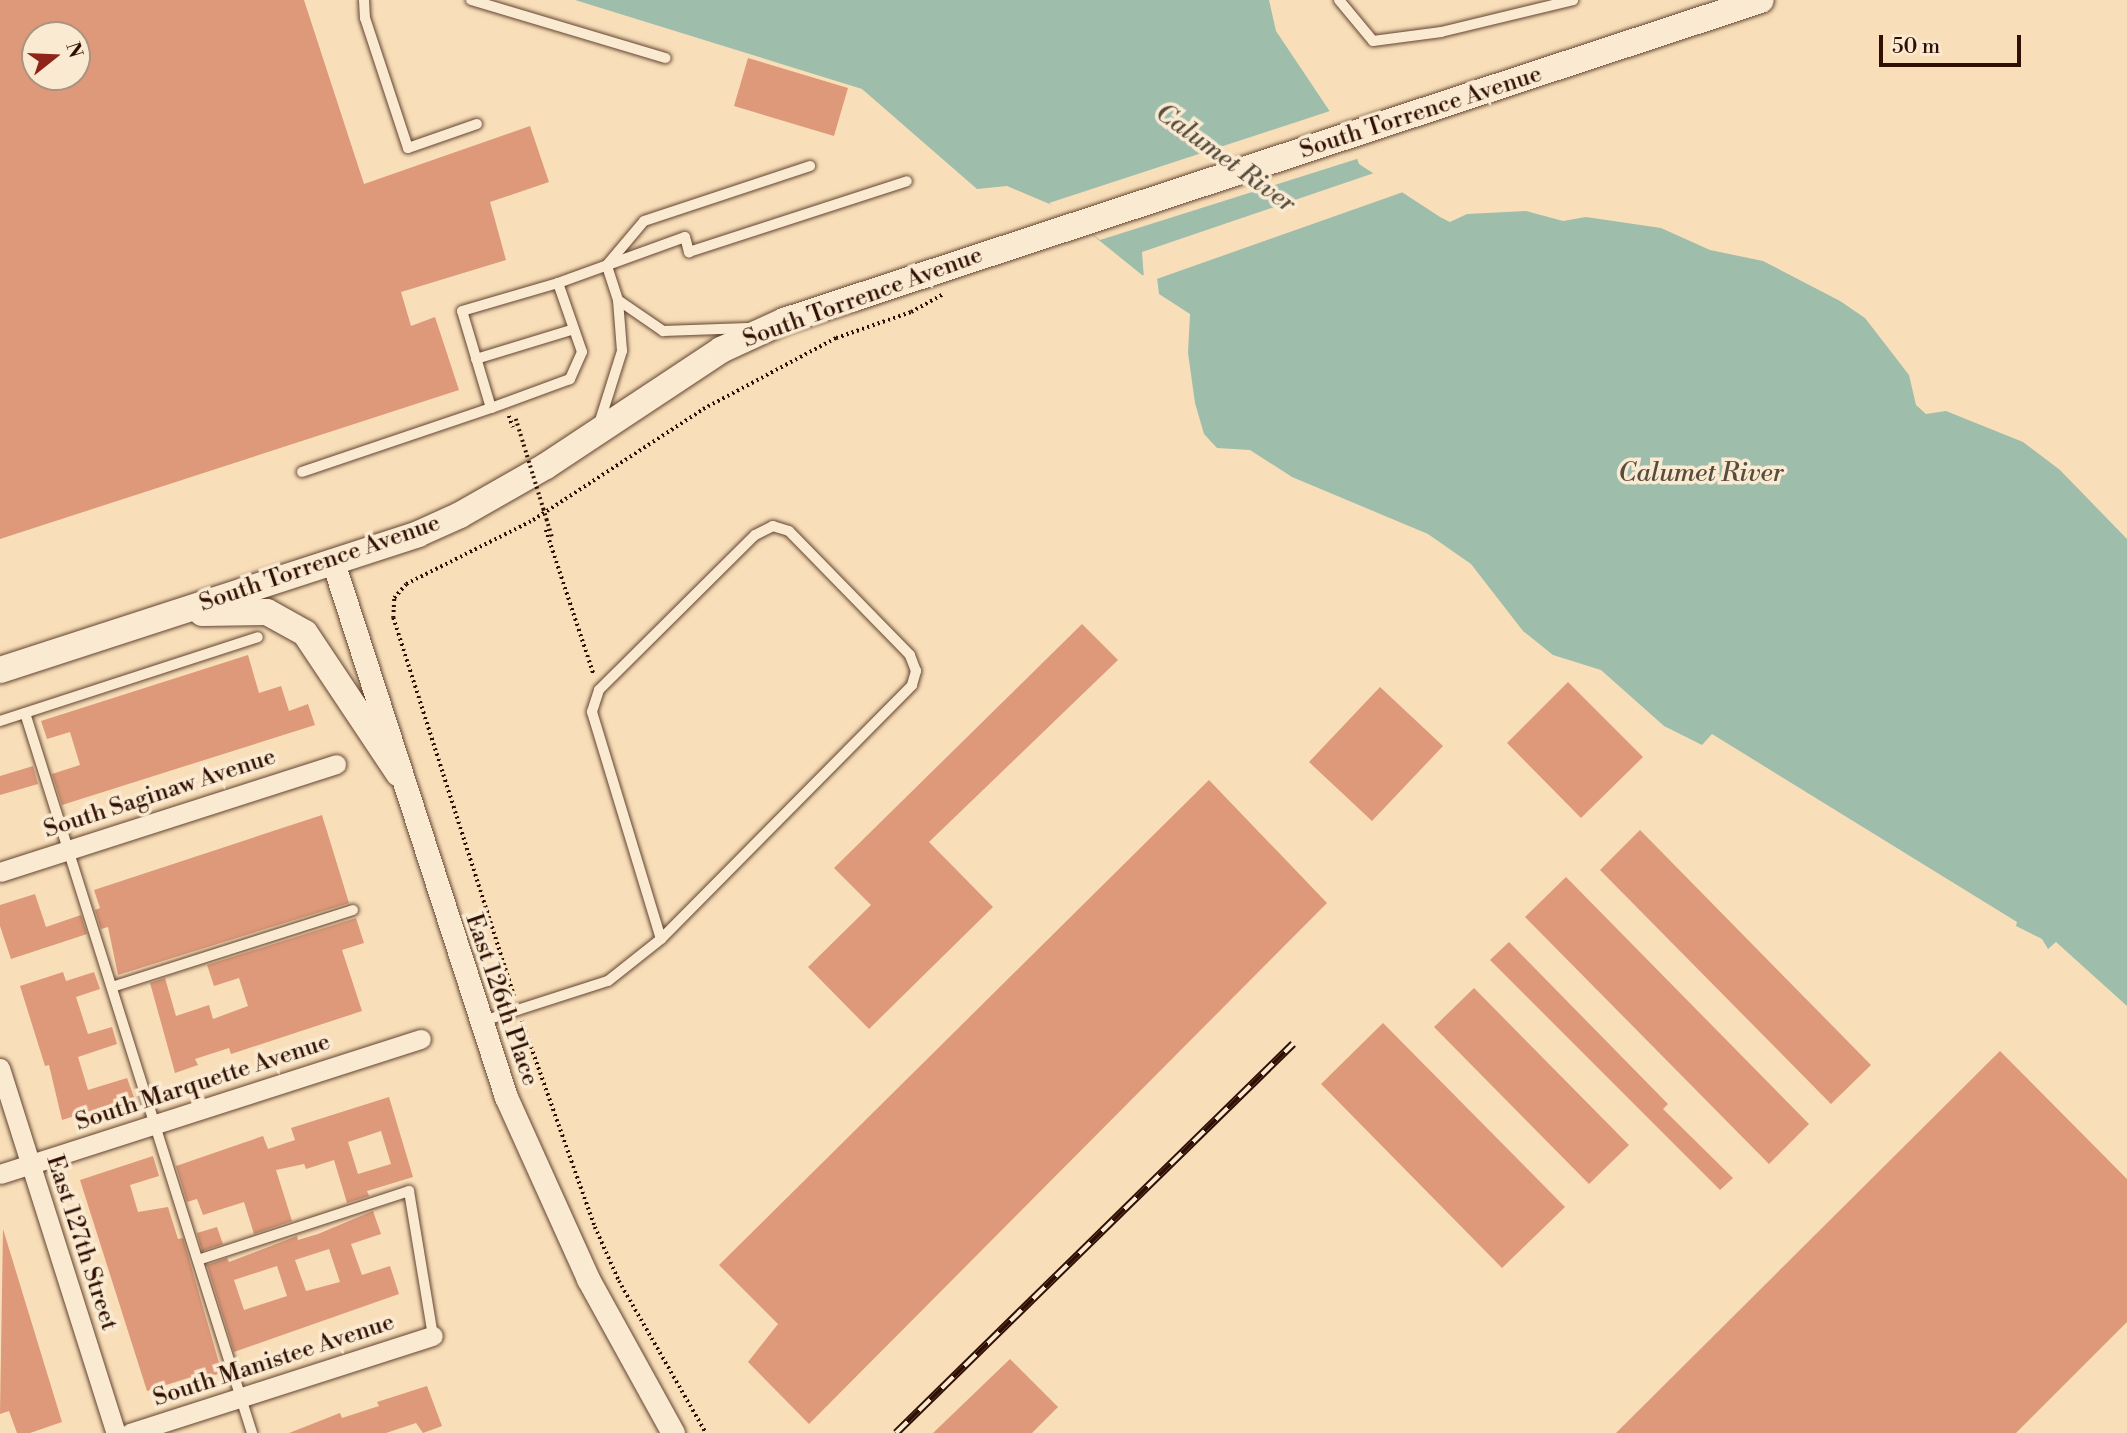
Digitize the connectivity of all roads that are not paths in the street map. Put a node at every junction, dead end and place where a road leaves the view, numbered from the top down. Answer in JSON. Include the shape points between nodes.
{"nodes":[{"id":1,"x":364,"y":0,"type":"edge"},
{"id":2,"x":471,"y":0,"type":"edge"},
{"id":3,"x":1339,"y":0,"type":"edge"},
{"id":4,"x":1573,"y":0,"type":"edge"},
{"id":5,"x":1761,"y":0,"type":"edge"},
{"id":6,"x":666,"y":58,"type":"dead end"},
{"id":7,"x":478,"y":124,"type":"dead end"},
{"id":8,"x":810,"y":166,"type":"dead end"},
{"id":9,"x":907,"y":181,"type":"dead end"},
{"id":10,"x":607,"y":265,"type":"junction"},
{"id":11,"x":558,"y":283,"type":"junction"},
{"id":12,"x":618,"y":300,"type":"junction"},
{"id":13,"x":766,"y":328,"type":"junction"},
{"id":14,"x":574,"y":329,"type":"junction"},
{"id":15,"x":476,"y":359,"type":"junction"},
{"id":16,"x":491,"y":408,"type":"junction"},
{"id":17,"x":595,"y":432,"type":"junction"},
{"id":18,"x":302,"y":472,"type":"dead end"},
{"id":19,"x":333,"y":562,"type":"junction"},
{"id":20,"x":175,"y":613,"type":"junction"},
{"id":21,"x":258,"y":638,"type":"dead end"},
{"id":22,"x":0,"y":670,"type":"edge"},
{"id":23,"x":25,"y":713,"type":"junction"},
{"id":24,"x":0,"y":721,"type":"edge"},
{"id":25,"x":336,"y":764,"type":"dead end"},
{"id":26,"x":399,"y":774,"type":"junction"},
{"id":27,"x":68,"y":850,"type":"junction"},
{"id":28,"x":0,"y":872,"type":"edge"},
{"id":29,"x":353,"y":910,"type":"dead end"},
{"id":30,"x":661,"y":939,"type":"junction"},
{"id":31,"x":112,"y":988,"type":"junction"},
{"id":32,"x":479,"y":1023,"type":"junction"},
{"id":33,"x":421,"y":1039,"type":"dead end"},
{"id":34,"x":0,"y":1068,"type":"edge"},
{"id":35,"x":155,"y":1124,"type":"junction"},
{"id":36,"x":30,"y":1164,"type":"junction"},
{"id":37,"x":0,"y":1174,"type":"edge"},
{"id":38,"x":198,"y":1260,"type":"junction"},
{"id":39,"x":433,"y":1336,"type":"joint"},
{"id":40,"x":241,"y":1397,"type":"junction"},
{"id":41,"x":116,"y":1433,"type":"edge"},
{"id":42,"x":130,"y":1433,"type":"edge"},
{"id":43,"x":252,"y":1433,"type":"edge"},
{"id":44,"x":673,"y":1433,"type":"edge"}],
"edges":[{"from":1,"to":7,"type":"lane","via":[[365,18],[408,148]]},
{"from":2,"to":6,"type":"lane"},
{"from":3,"to":4,"type":"lane","via":[[1373,41],[1441,33]]},
{"from":5,"to":13,"type":"main road","name":"South Torrence Avenue"},
{"from":8,"to":10,"type":"lane","via":[[644,221]]},
{"from":9,"to":10,"type":"lane","via":[[689,252],[685,237]]},
{"from":10,"to":11,"type":"lane"},
{"from":10,"to":12,"type":"lane"},
{"from":11,"to":14,"type":"lane"},
{"from":11,"to":15,"type":"lane","via":[[462,311]]},
{"from":12,"to":13,"type":"lane","via":[[663,331]]},
{"from":12,"to":17,"type":"lane","via":[[622,352]]},
{"from":13,"to":17,"type":"main road","name":"South Torrence Avenue"},
{"from":14,"to":15,"type":"lane"},
{"from":14,"to":16,"type":"lane","via":[[582,352],[570,379]]},
{"from":15,"to":16,"type":"lane"},
{"from":16,"to":18,"type":"lane"},
{"from":17,"to":19,"type":"main road","name":"South Torrence Avenue","via":[[460,515]]},
{"from":19,"to":20,"type":"main road","name":"South Torrence Avenue"},
{"from":19,"to":26,"type":"street","name":"East 126th Place"},
{"from":20,"to":22,"type":"main road","name":"South Torrence Avenue"},
{"from":20,"to":26,"type":"main road","via":[[267,612],[305,633]]},
{"from":21,"to":23,"type":"lane"},
{"from":23,"to":24,"type":"lane"},
{"from":23,"to":27,"type":"lane"},
{"from":25,"to":27,"type":"street","name":"South Saginaw Avenue"},
{"from":26,"to":32,"type":"street","name":"East 126th Place"},
{"from":27,"to":28,"type":"street","name":"South Saginaw Avenue"},
{"from":27,"to":31,"type":"lane"},
{"from":29,"to":31,"type":"lane"},
{"from":30,"to":30,"type":"lane","via":[[912,685],[916,671],[910,655],[789,531],[773,526],[755,535],[599,690],[592,712]]},
{"from":30,"to":32,"type":"lane","via":[[608,981]]},
{"from":31,"to":35,"type":"lane"},
{"from":32,"to":44,"type":"street","name":"East 126th Place","via":[[570,1241]]},
{"from":33,"to":35,"type":"street","name":"South Marquette Avenue"},
{"from":34,"to":36,"type":"street","name":"East 127th Street"},
{"from":35,"to":36,"type":"street","name":"South Marquette Avenue"},
{"from":35,"to":38,"type":"lane"},
{"from":36,"to":37,"type":"street","name":"South Marquette Avenue"},
{"from":36,"to":41,"type":"street","name":"East 127th Street"},
{"from":38,"to":39,"type":"lane","via":[[409,1191]]},
{"from":38,"to":40,"type":"lane"},
{"from":39,"to":40,"type":"street","name":"South Manistee Avenue"},
{"from":40,"to":42,"type":"street","name":"South Manistee Avenue"},
{"from":40,"to":43,"type":"lane"}]}
